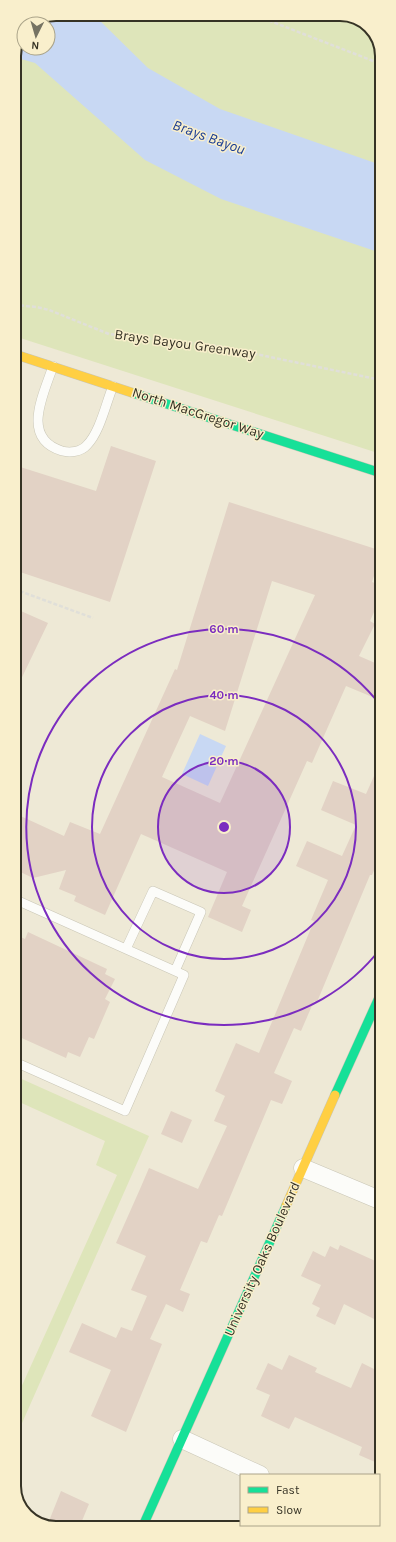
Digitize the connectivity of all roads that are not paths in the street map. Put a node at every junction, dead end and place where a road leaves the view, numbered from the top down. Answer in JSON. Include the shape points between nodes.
{"nodes":[{"id":1,"x":21,"y":356,"type":"edge"},
{"id":2,"x":53,"y":365,"type":"junction"},
{"id":3,"x":113,"y":385,"type":"junction"},
{"id":4,"x":375,"y":471,"type":"edge"},
{"id":5,"x":21,"y":902,"type":"edge"},
{"id":6,"x":126,"y":949,"type":"junction"},
{"id":7,"x":175,"y":971,"type":"junction"},
{"id":8,"x":375,"y":1007,"type":"edge"},
{"id":9,"x":21,"y":1065,"type":"edge"},
{"id":10,"x":303,"y":1168,"type":"junction"},
{"id":11,"x":375,"y":1198,"type":"edge"},
{"id":12,"x":182,"y":1439,"type":"junction"},
{"id":13,"x":258,"y":1474,"type":"edge"},
{"id":14,"x":145,"y":1521,"type":"edge"}],
"edges":[{"from":1,"to":2,"type":"street","name":"North MacGregor Way"},
{"from":2,"to":3,"type":"street","name":"North MacGregor Way"},
{"from":2,"to":3,"type":"lane","via":[[37,416],[38,432],[57,450],[77,451],[86,446],[94,435]]},
{"from":3,"to":4,"type":"street","name":"North MacGregor Way"},
{"from":5,"to":6,"type":"lane"},
{"from":6,"to":7,"type":"lane"},
{"from":6,"to":7,"type":"lane","via":[[153,891],[201,912]]},
{"from":7,"to":9,"type":"lane","via":[[184,975],[125,1111]]},
{"from":8,"to":10,"type":"street","name":"University Oaks Boulevard"},
{"from":10,"to":11,"type":"street"},
{"from":10,"to":12,"type":"street","name":"University Oaks Boulevard"},
{"from":12,"to":13,"type":"street"},
{"from":12,"to":14,"type":"street","name":"University Oaks Boulevard"}]}
